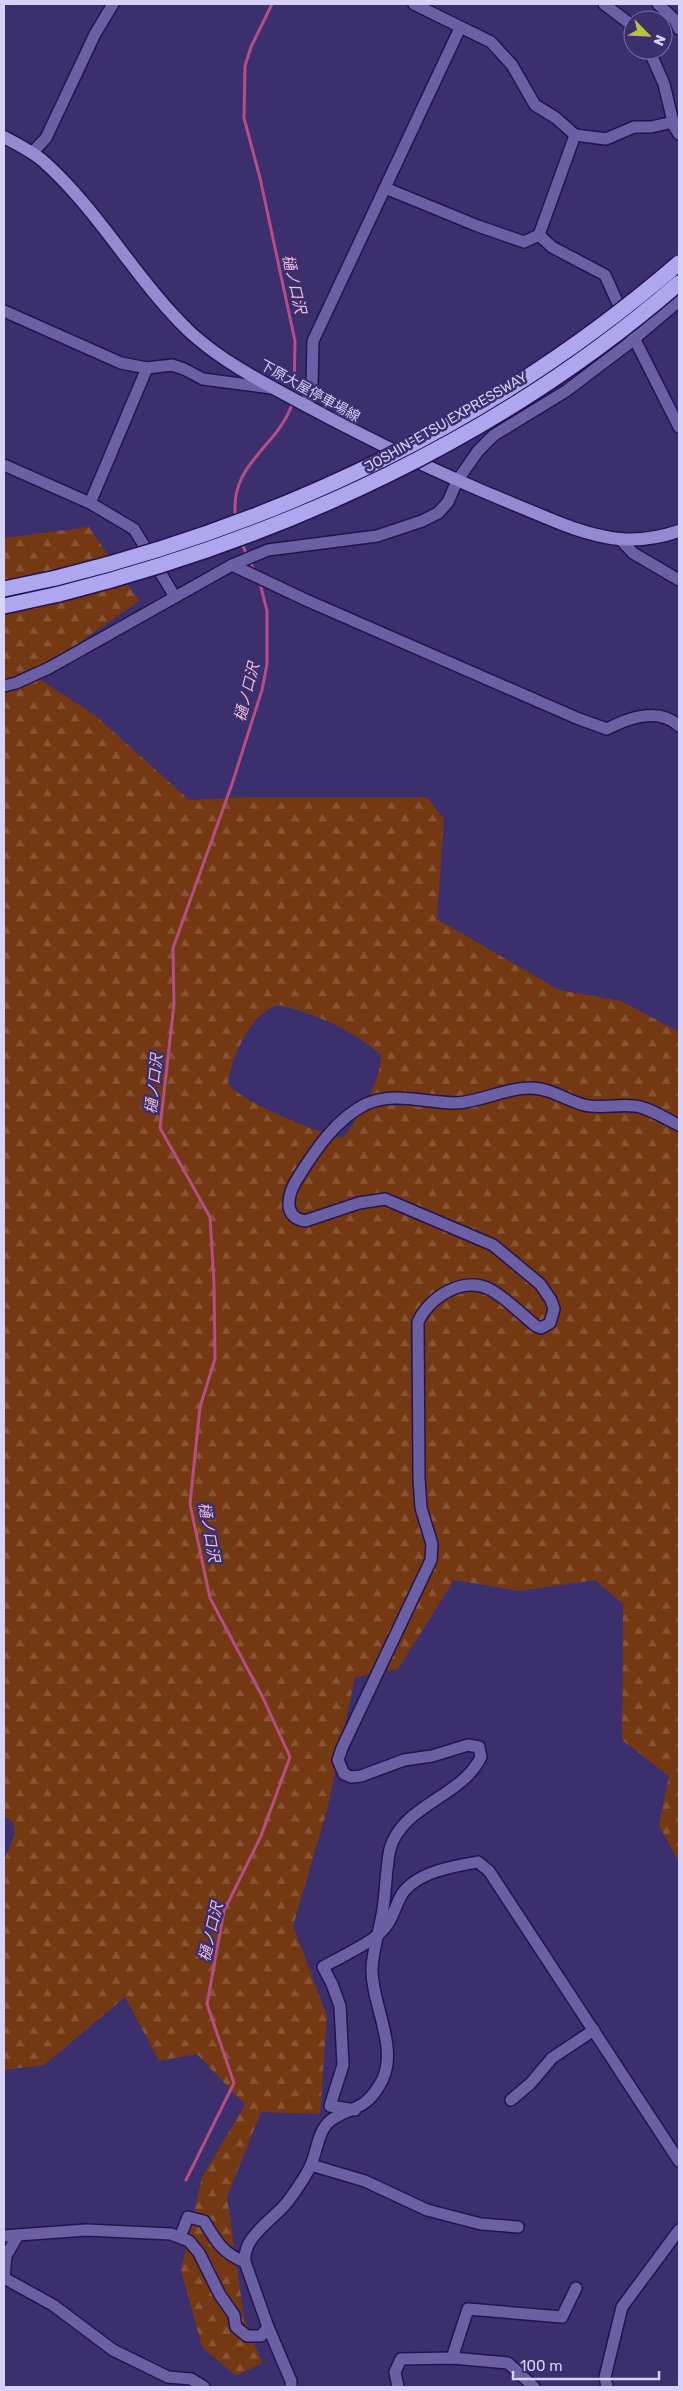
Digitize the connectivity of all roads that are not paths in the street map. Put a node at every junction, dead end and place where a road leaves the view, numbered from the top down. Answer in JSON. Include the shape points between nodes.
{"nodes":[{"id":1,"x":113,"y":4,"type":"edge"},
{"id":2,"x":414,"y":4,"type":"edge"},
{"id":3,"x":604,"y":4,"type":"edge"},
{"id":4,"x":658,"y":4,"type":"edge"},
{"id":5,"x":623,"y":18,"type":"edge"},
{"id":6,"x":460,"y":28,"type":"junction"},
{"id":7,"x":679,"y":30,"type":"edge"},
{"id":8,"x":653,"y":60,"type":"edge"},
{"id":9,"x":673,"y":122,"type":"junction"},
{"id":10,"x":679,"y":134,"type":"edge"},
{"id":11,"x":575,"y":135,"type":"junction"},
{"id":12,"x":4,"y":137,"type":"edge"},
{"id":13,"x":32,"y":153,"type":"junction"},
{"id":14,"x":385,"y":188,"type":"junction"},
{"id":15,"x":539,"y":236,"type":"junction"},
{"id":16,"x":679,"y":263,"type":"edge"},
{"id":17,"x":679,"y":282,"type":"edge"},
{"id":18,"x":679,"y":301,"type":"edge"},
{"id":19,"x":4,"y":311,"type":"edge"},
{"id":20,"x":634,"y":339,"type":"junction"},
{"id":21,"x":147,"y":368,"type":"junction"},
{"id":22,"x":271,"y":388,"type":"junction"},
{"id":23,"x":302,"y":404,"type":"junction"},
{"id":24,"x":679,"y":427,"type":"edge"},
{"id":25,"x":4,"y":465,"type":"edge"},
{"id":26,"x":457,"y":481,"type":"junction"},
{"id":27,"x":90,"y":503,"type":"junction"},
{"id":28,"x":679,"y":531,"type":"edge"},
{"id":29,"x":620,"y":539,"type":"junction"},
{"id":30,"x":232,"y":565,"type":"junction"},
{"id":31,"x":679,"y":580,"type":"edge"},
{"id":32,"x":4,"y":589,"type":"edge"},
{"id":33,"x":175,"y":597,"type":"junction"},
{"id":34,"x":4,"y":606,"type":"edge"},
{"id":35,"x":4,"y":686,"type":"edge"},
{"id":36,"x":679,"y":726,"type":"edge"},
{"id":37,"x":679,"y":1125,"type":"edge"},
{"id":38,"x":379,"y":1934,"type":"junction"},
{"id":39,"x":594,"y":2030,"type":"junction"},
{"id":40,"x":511,"y":2100,"type":"dead end"},
{"id":41,"x":356,"y":2110,"type":"junction"},
{"id":42,"x":679,"y":2161,"type":"edge"},
{"id":43,"x":311,"y":2165,"type":"junction"},
{"id":44,"x":518,"y":2228,"type":"dead end"},
{"id":45,"x":679,"y":2230,"type":"edge"},
{"id":46,"x":18,"y":2235,"type":"junction"},
{"id":47,"x":4,"y":2236,"type":"edge"},
{"id":48,"x":180,"y":2238,"type":"junction"},
{"id":49,"x":245,"y":2262,"type":"junction"},
{"id":50,"x":4,"y":2278,"type":"edge"},
{"id":51,"x":576,"y":2288,"type":"dead end"},
{"id":52,"x":268,"y":2328,"type":"junction"},
{"id":53,"x":452,"y":2358,"type":"junction"},
{"id":54,"x":167,"y":2382,"type":"edge"},
{"id":55,"x":204,"y":2387,"type":"edge"},
{"id":56,"x":291,"y":2387,"type":"edge"},
{"id":57,"x":398,"y":2387,"type":"edge"},
{"id":58,"x":534,"y":2387,"type":"edge"},
{"id":59,"x":607,"y":2387,"type":"edge"}],
"edges":[{"from":1,"to":13,"type":"street","via":[[95,34],[46,138]]},
{"from":2,"to":6,"type":"street"},
{"from":3,"to":5,"type":"street"},
{"from":4,"to":7,"type":"street","via":[[675,20]]},
{"from":6,"to":11,"type":"street","via":[[491,42],[512,65],[535,105]]},
{"from":6,"to":14,"type":"street"},
{"from":8,"to":9,"type":"street","via":[[664,84]]},
{"from":9,"to":10,"type":"street"},
{"from":9,"to":11,"type":"street","via":[[634,127],[606,139]]},
{"from":11,"to":15,"type":"street"},
{"from":12,"to":13,"type":"main road","name":"下原大屋停車場線"},
{"from":13,"to":22,"type":"main road","name":"下原大屋停車場線","via":[[80,198],[172,315],[217,354]]},
{"from":14,"to":15,"type":"street","via":[[524,242]]},
{"from":14,"to":23,"type":"street","via":[[313,341],[312,384]]},
{"from":15,"to":20,"type":"street","via":[[552,247],[605,275]]},
{"from":16,"to":32,"type":"highway","name":"JOSHIN-ETSU EXPRESSWAY","bridge":true,"via":[[613,317],[519,383],[366,469],[312,494],[157,552]]},
{"from":17,"to":34,"type":"highway","name":"JOSHIN-ETSU EXPRESSWAY","bridge":true,"via":[[621,330],[527,396],[426,456],[378,480],[213,549],[151,569]]},
{"from":18,"to":20,"type":"street"},
{"from":19,"to":21,"type":"street","via":[[122,363]]},
{"from":20,"to":24,"type":"street"},
{"from":20,"to":26,"type":"street","via":[[566,391],[494,435]]},
{"from":21,"to":22,"type":"street","via":[[172,365],[203,379]]},
{"from":21,"to":27,"type":"street"},
{"from":22,"to":23,"type":"main road","name":"下原大屋停車場線"},
{"from":23,"to":26,"type":"main road","name":"下原大屋停車場線"},
{"from":25,"to":27,"type":"street"},
{"from":26,"to":29,"type":"main road","name":"下原大屋停車場線","via":[[581,532]]},
{"from":26,"to":30,"type":"street","via":[[448,502],[438,513],[422,521],[377,536],[268,550]]},
{"from":27,"to":33,"type":"street","via":[[134,529]]},
{"from":28,"to":29,"type":"main road","name":"下原大屋停車場線","via":[[648,538]]},
{"from":29,"to":31,"type":"street","via":[[633,553]]},
{"from":30,"to":33,"type":"street"},
{"from":30,"to":36,"type":"street","via":[[597,726],[606,729],[624,720],[663,716]]},
{"from":33,"to":35,"type":"street","via":[[49,668]]},
{"from":37,"to":38,"type":"street","via":[[635,1106],[586,1106],[545,1089],[509,1089],[456,1103],[381,1099],[346,1116],[327,1136],[298,1176],[288,1196],[294,1217],[305,1221],[359,1203],[386,1200],[446,1225],[493,1245],[540,1284],[554,1309],[550,1323],[541,1328],[491,1290],[467,1285],[439,1296],[427,1306],[418,1322],[419,1478],[421,1508],[432,1544],[431,1560],[338,1760],[344,1774],[354,1778],[404,1760],[468,1745],[479,1747],[482,1752],[471,1772],[404,1824],[393,1840]]},
{"from":38,"to":39,"type":"street","via":[[394,1915],[403,1894],[422,1878],[478,1862],[489,1871]]},
{"from":38,"to":41,"type":"street","via":[[372,1969],[385,2037],[386,2068],[380,2085]]},
{"from":38,"to":41,"type":"street","via":[[323,1967],[340,2006],[343,2065],[330,2106]]},
{"from":39,"to":40,"type":"street","via":[[552,2058]]},
{"from":39,"to":42,"type":"street"},
{"from":41,"to":43,"type":"street","via":[[330,2121],[318,2140]]},
{"from":43,"to":44,"type":"street","via":[[365,2181],[427,2210],[481,2224]]},
{"from":43,"to":49,"type":"street","via":[[288,2201],[253,2238],[244,2252]]},
{"from":45,"to":59,"type":"street","via":[[622,2307],[605,2377]]},
{"from":46,"to":47,"type":"street"},
{"from":46,"to":48,"type":"street","via":[[86,2230],[171,2234]]},
{"from":46,"to":50,"type":"street","via":[[6,2256]]},
{"from":48,"to":49,"type":"street","via":[[188,2217],[204,2222],[230,2256]]},
{"from":48,"to":52,"type":"street","via":[[189,2241],[199,2253],[220,2296],[234,2315],[236,2327],[247,2336],[261,2336]]},
{"from":49,"to":52,"type":"street"},
{"from":50,"to":54,"type":"street","via":[[53,2305],[113,2350]]},
{"from":51,"to":53,"type":"street","via":[[562,2317],[468,2309]]},
{"from":52,"to":56,"type":"street"},
{"from":53,"to":57,"type":"street","via":[[401,2359],[395,2372]]},
{"from":53,"to":58,"type":"street","via":[[508,2363]]},
{"from":54,"to":55,"type":"street","via":[[190,2379]]}]}
